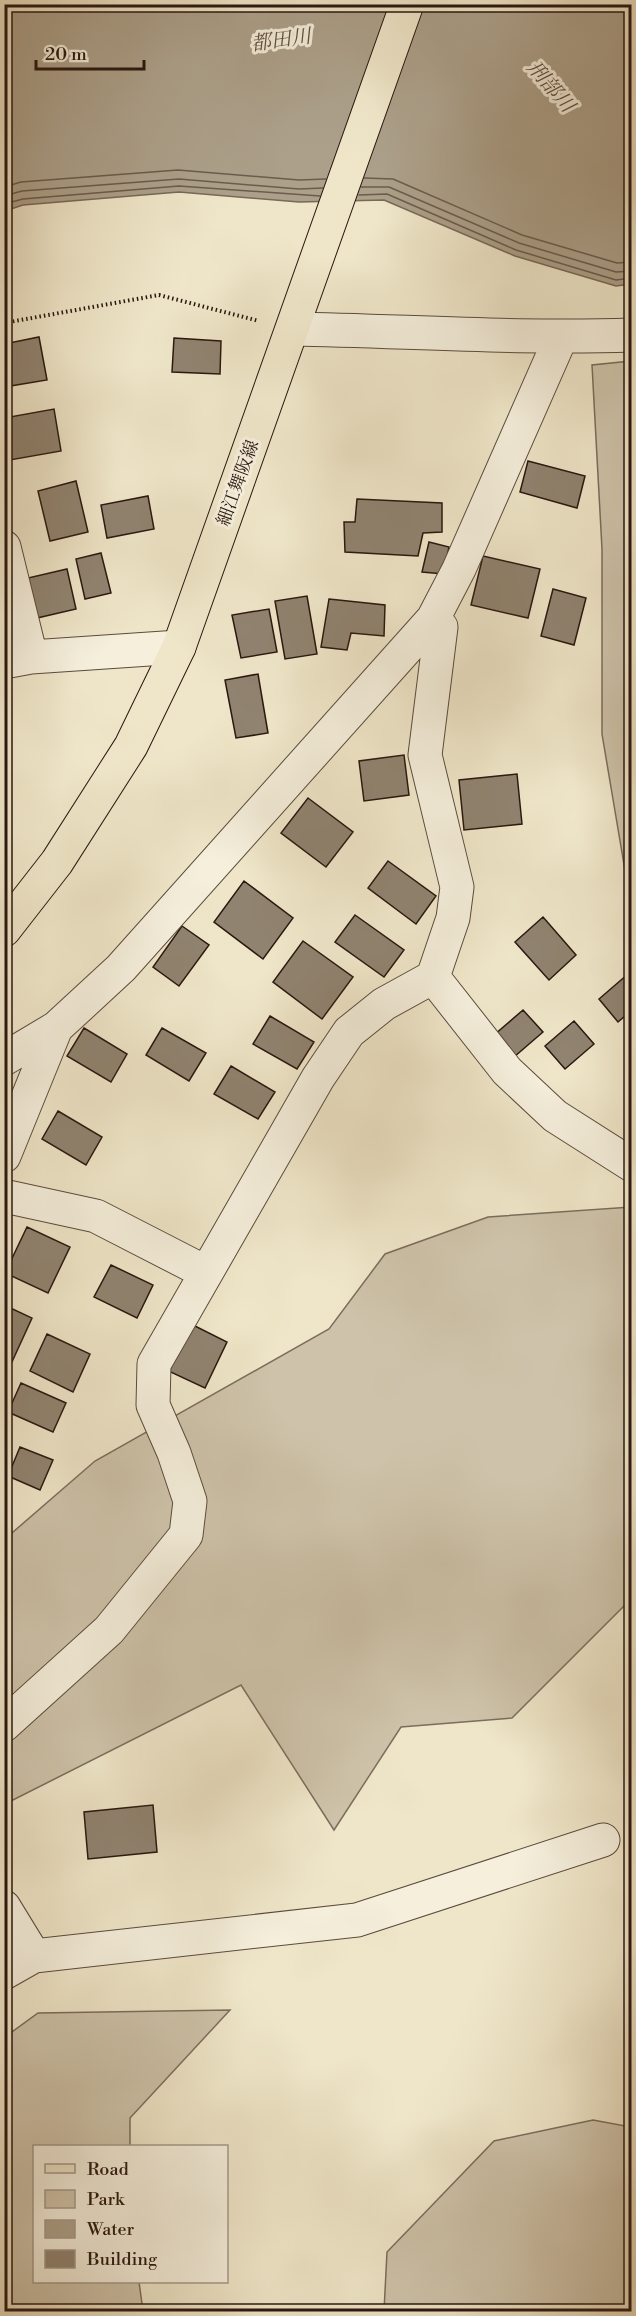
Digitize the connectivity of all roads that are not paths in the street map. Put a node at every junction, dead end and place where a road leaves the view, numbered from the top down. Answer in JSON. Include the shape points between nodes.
{"nodes":[{"id":1,"x":407,"y":4,"type":"edge"},
{"id":2,"x":293,"y":329,"type":"junction"},
{"id":3,"x":632,"y":335,"type":"edge"},
{"id":4,"x":561,"y":337,"type":"junction"},
{"id":5,"x":4,"y":547,"type":"edge"},
{"id":6,"x":433,"y":619,"type":"junction"},
{"id":7,"x":179,"y":647,"type":"junction"},
{"id":8,"x":18,"y":659,"type":"edge"},
{"id":9,"x":4,"y":930,"type":"edge"},
{"id":10,"x":433,"y":977,"type":"junction"},
{"id":11,"x":56,"y":1028,"type":"junction"},
{"id":12,"x":4,"y":1059,"type":"edge"},
{"id":13,"x":4,"y":1156,"type":"edge"},
{"id":14,"x":632,"y":1165,"type":"edge"},
{"id":15,"x":4,"y":1196,"type":"edge"},
{"id":16,"x":205,"y":1272,"type":"junction"},
{"id":17,"x":4,"y":1725,"type":"edge"},
{"id":18,"x":603,"y":1840,"type":"dead end"},
{"id":19,"x":4,"y":1907,"type":"edge"},
{"id":20,"x":34,"y":1956,"type":"junction"},
{"id":21,"x":4,"y":1973,"type":"edge"}],
"edges":[{"from":1,"to":2,"type":"main road","name":"細江舞阪線"},
{"from":2,"to":4,"type":"street"},
{"from":2,"to":7,"type":"main road","name":"細江舞阪線"},
{"from":3,"to":4,"type":"street"},
{"from":4,"to":6,"type":"street","via":[[459,569]]},
{"from":5,"to":8,"type":"street"},
{"from":6,"to":10,"type":"street","via":[[441,627],[425,755],[457,887],[453,918]]},
{"from":6,"to":11,"type":"street","via":[[122,968]]},
{"from":7,"to":8,"type":"street"},
{"from":7,"to":9,"type":"main road","name":"細江舞阪線","via":[[131,746],[57,861]]},
{"from":10,"to":14,"type":"street","via":[[507,1071],[555,1116]]},
{"from":10,"to":16,"type":"street","via":[[384,1004],[349,1032]]},
{"from":11,"to":12,"type":"street"},
{"from":11,"to":13,"type":"street"},
{"from":15,"to":16,"type":"street","via":[[96,1216]]},
{"from":16,"to":17,"type":"street","via":[[154,1364],[153,1405],[190,1501],[186,1535],[109,1630]]},
{"from":18,"to":20,"type":"street","via":[[357,1920]]},
{"from":19,"to":20,"type":"street"},
{"from":20,"to":21,"type":"street"}]}
